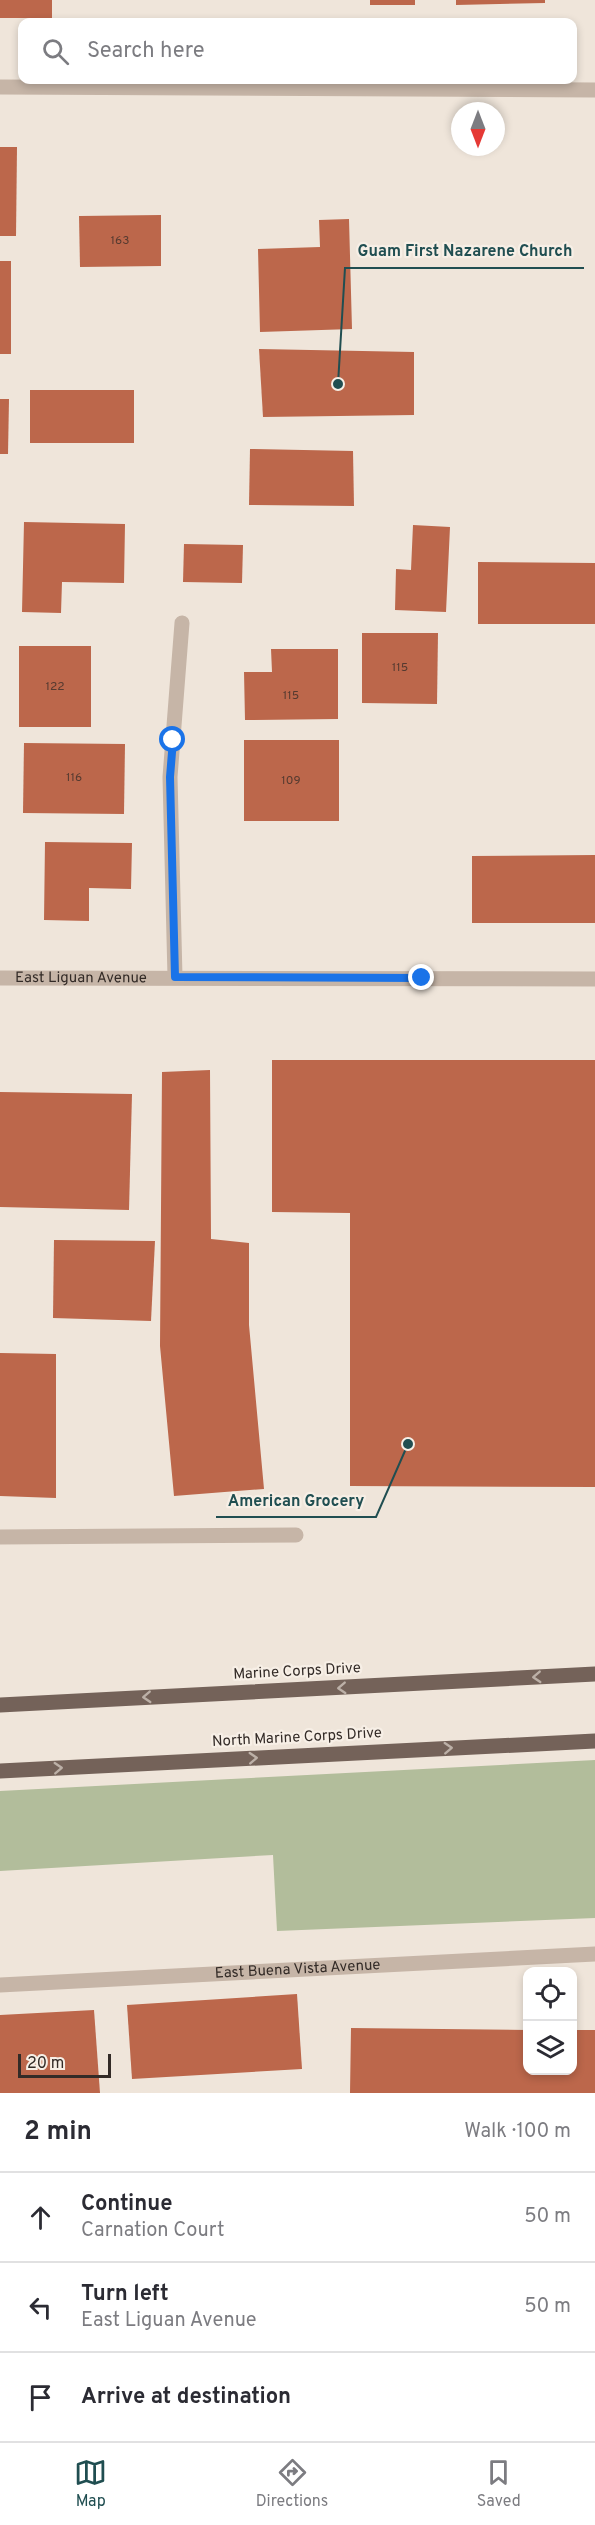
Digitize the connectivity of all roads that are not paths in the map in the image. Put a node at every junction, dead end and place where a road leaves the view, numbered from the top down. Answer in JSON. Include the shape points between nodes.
{"nodes":[{"id":1,"x":0,"y":87,"type":"edge"},
{"id":2,"x":595,"y":90,"type":"edge"},
{"id":3,"x":182,"y":623,"type":"dead end"},
{"id":4,"x":175,"y":977,"type":"junction"},
{"id":5,"x":0,"y":978,"type":"edge"},
{"id":6,"x":595,"y":979,"type":"edge"},
{"id":7,"x":296,"y":1535,"type":"dead end"},
{"id":8,"x":0,"y":1537,"type":"edge"},
{"id":9,"x":595,"y":1674,"type":"edge"},
{"id":10,"x":0,"y":1705,"type":"edge"},
{"id":11,"x":595,"y":1741,"type":"edge"},
{"id":12,"x":0,"y":1770,"type":"edge"},
{"id":13,"x":595,"y":1954,"type":"edge"},
{"id":14,"x":0,"y":1985,"type":"edge"}],
"edges":[{"from":1,"to":2,"type":"street"},
{"from":3,"to":4,"type":"street","via":[[170,777]]},
{"from":4,"to":5,"type":"street","name":"East Liguan Avenue"},
{"from":4,"to":6,"type":"street","name":"East Liguan Avenue"},
{"from":7,"to":8,"type":"street"},
{"from":9,"to":10,"type":"main road","name":"Marine Corps Drive","one_way":true},
{"from":12,"to":11,"type":"main road","name":"North Marine Corps Drive","one_way":true},
{"from":13,"to":14,"type":"street","name":"East Buena Vista Avenue"}]}
